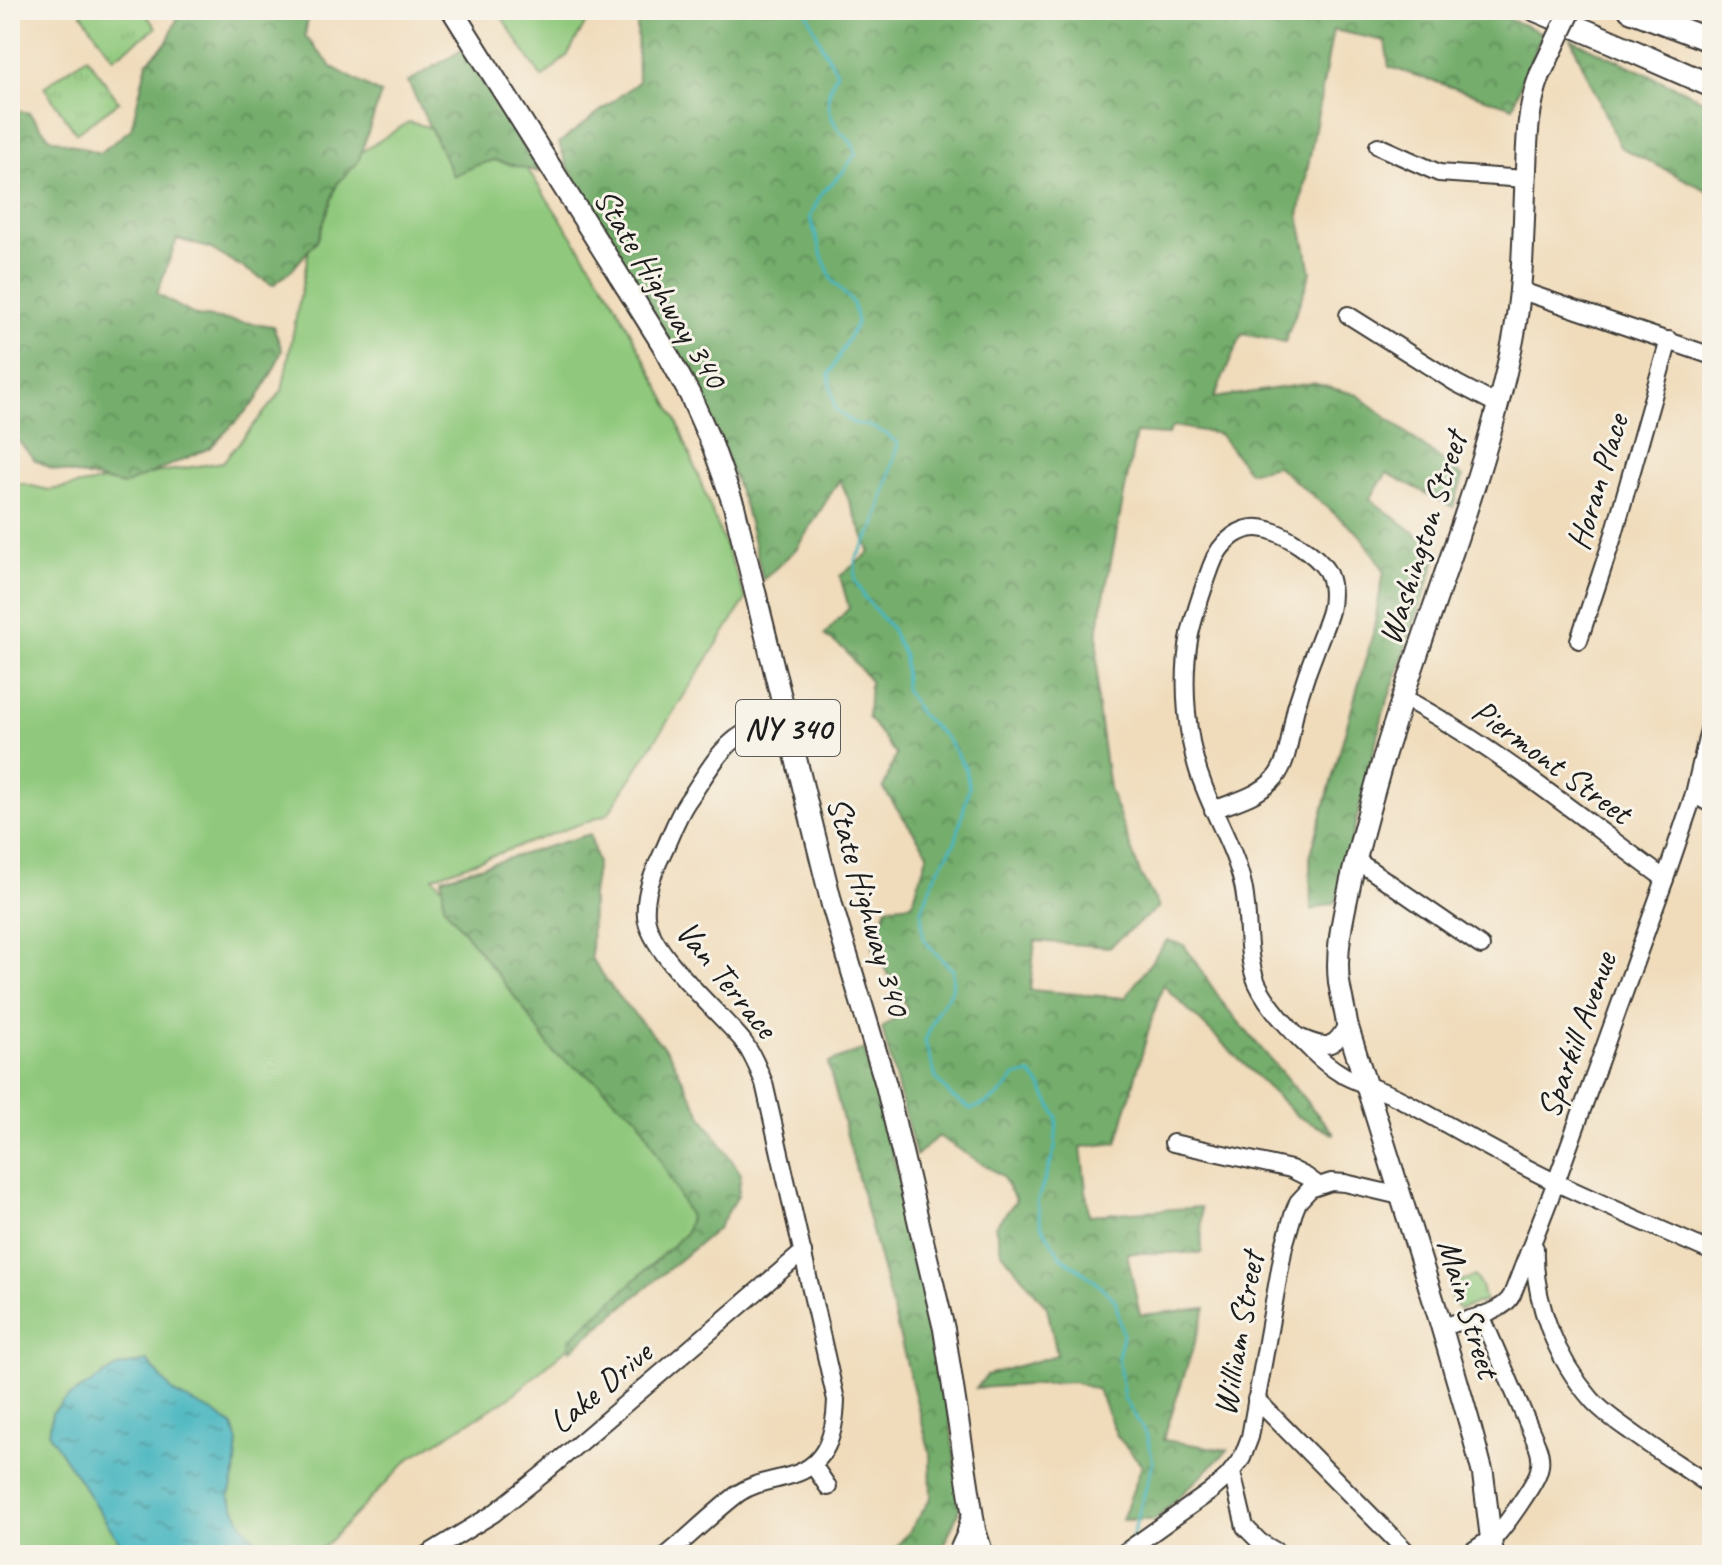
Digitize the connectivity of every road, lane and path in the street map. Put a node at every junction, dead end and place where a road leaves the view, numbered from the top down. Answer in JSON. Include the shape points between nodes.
{"nodes":[{"id":1,"x":452,"y":10,"type":"edge"},
{"id":2,"x":1536,"y":10,"type":"edge"},
{"id":3,"x":1571,"y":10,"type":"edge"},
{"id":4,"x":1630,"y":10,"type":"edge"},
{"id":5,"x":1712,"y":41,"type":"edge"},
{"id":6,"x":1712,"y":86,"type":"edge"},
{"id":7,"x":1378,"y":146,"type":"dead end"},
{"id":8,"x":1525,"y":179,"type":"junction"},
{"id":9,"x":1519,"y":290,"type":"junction"},
{"id":10,"x":1348,"y":315,"type":"dead end"},
{"id":11,"x":1669,"y":340,"type":"junction"},
{"id":12,"x":1712,"y":356,"type":"edge"},
{"id":13,"x":1498,"y":405,"type":"junction"},
{"id":14,"x":1579,"y":640,"type":"dead end"},
{"id":15,"x":1402,"y":697,"type":"junction"},
{"id":16,"x":1712,"y":717,"type":"edge"},
{"id":17,"x":786,"y":721,"type":"junction"},
{"id":18,"x":1694,"y":794,"type":"junction"},
{"id":19,"x":1712,"y":805,"type":"edge"},
{"id":20,"x":1213,"y":810,"type":"junction"},
{"id":21,"x":1356,"y":860,"type":"junction"},
{"id":22,"x":1665,"y":879,"type":"junction"},
{"id":23,"x":1481,"y":946,"type":"dead end"},
{"id":24,"x":1347,"y":1024,"type":"junction"},
{"id":25,"x":1298,"y":1036,"type":"junction"},
{"id":26,"x":1365,"y":1084,"type":"junction"},
{"id":27,"x":1173,"y":1143,"type":"dead end"},
{"id":28,"x":1556,"y":1182,"type":"junction"},
{"id":29,"x":1318,"y":1185,"type":"junction"},
{"id":30,"x":1400,"y":1196,"type":"junction"},
{"id":31,"x":1537,"y":1233,"type":"junction"},
{"id":32,"x":803,"y":1252,"type":"junction"},
{"id":33,"x":1712,"y":1252,"type":"edge"},
{"id":34,"x":1507,"y":1303,"type":"junction"},
{"id":35,"x":1481,"y":1315,"type":"junction"},
{"id":36,"x":1547,"y":1325,"type":"junction"},
{"id":37,"x":1441,"y":1327,"type":"junction"},
{"id":38,"x":1256,"y":1399,"type":"junction"},
{"id":39,"x":813,"y":1465,"type":"junction"},
{"id":40,"x":1232,"y":1472,"type":"junction"},
{"id":41,"x":828,"y":1487,"type":"dead end"},
{"id":42,"x":1712,"y":1487,"type":"edge"},
{"id":43,"x":971,"y":1508,"type":"junction"},
{"id":44,"x":1492,"y":1548,"type":"edge"},
{"id":45,"x":438,"y":1552,"type":"edge"},
{"id":46,"x":1124,"y":1553,"type":"edge"},
{"id":47,"x":667,"y":1555,"type":"edge"},
{"id":48,"x":958,"y":1555,"type":"edge"},
{"id":49,"x":983,"y":1555,"type":"edge"},
{"id":50,"x":1282,"y":1555,"type":"edge"},
{"id":51,"x":1410,"y":1555,"type":"edge"},
{"id":52,"x":1470,"y":1555,"type":"edge"}],
"edges":[{"from":1,"to":17,"type":"main road","name":"State Highway 340","number":"NY 340","via":[[690,395],[734,506]]},
{"from":2,"to":6,"type":"highway"},
{"from":3,"to":8,"type":"main road","name":"Washington Street","bridge":true,"via":[[1540,75],[1530,110]]},
{"from":4,"to":5,"type":"highway"},
{"from":7,"to":8,"type":"street","via":[[1439,173]]},
{"from":8,"to":9,"type":"main road","name":"Washington Street"},
{"from":9,"to":11,"type":"street"},
{"from":9,"to":13,"type":"main road","name":"Washington Street"},
{"from":10,"to":13,"type":"street"},
{"from":11,"to":12,"type":"street"},
{"from":11,"to":14,"type":"street","name":"Horan Place"},
{"from":13,"to":15,"type":"main road","name":"Washington Street"},
{"from":15,"to":21,"type":"main road","name":"Washington Street"},
{"from":15,"to":22,"type":"street","name":"Piermont Street","via":[[1474,739]]},
{"from":16,"to":18,"type":"street","name":"Sparkill Avenue"},
{"from":17,"to":32,"type":"street","name":"Van Terrace","via":[[751,730],[733,740],[717,759],[683,809],[654,871],[646,918],[665,956],[756,1062]]},
{"from":17,"to":43,"type":"main road","name":"State Highway 340","number":"NY 340","via":[[832,905],[886,1085],[944,1329]]},
{"from":18,"to":19,"type":"street"},
{"from":18,"to":22,"type":"street","name":"Sparkill Avenue"},
{"from":20,"to":20,"type":"street","via":[[1265,788],[1278,774],[1330,610],[1327,570],[1282,534],[1263,528],[1226,539],[1214,556],[1190,636],[1187,714],[1193,753]]},
{"from":20,"to":25,"type":"street","via":[[1241,877],[1256,981]]},
{"from":21,"to":23,"type":"street"},
{"from":21,"to":24,"type":"main road","name":"Washington Street","via":[[1339,944]]},
{"from":22,"to":28,"type":"street","name":"Sparkill Avenue"},
{"from":24,"to":25,"type":"street","via":[[1329,1045]]},
{"from":24,"to":26,"type":"main road","name":"Washington Street"},
{"from":25,"to":26,"type":"street","via":[[1326,1064]]},
{"from":26,"to":28,"type":"street"},
{"from":26,"to":30,"type":"main road","name":"Main Street"},
{"from":27,"to":29,"type":"street","via":[[1291,1169]]},
{"from":28,"to":31,"type":"street","name":"Sparkill Avenue"},
{"from":28,"to":33,"type":"street"},
{"from":29,"to":30,"type":"street","via":[[1345,1183]]},
{"from":29,"to":38,"type":"street","name":"William Street","via":[[1298,1202],[1289,1226]]},
{"from":30,"to":37,"type":"main road","name":"Main Street"},
{"from":31,"to":34,"type":"street","name":"Sparkill Avenue"},
{"from":31,"to":36,"type":"street","via":[[1536,1275]]},
{"from":32,"to":39,"type":"street","name":"Van Terrace","via":[[836,1400],[827,1447]]},
{"from":32,"to":45,"type":"street","name":"Lake Drive","via":[[542,1475]]},
{"from":34,"to":35,"type":"street"},
{"from":34,"to":36,"type":"street","via":[[1529,1305]]},
{"from":35,"to":37,"type":"street"},
{"from":35,"to":44,"type":"street","via":[[1541,1460],[1537,1476]]},
{"from":36,"to":42,"type":"street","via":[[1592,1401]]},
{"from":37,"to":44,"type":"main road","name":"Main Street","via":[[1482,1468]]},
{"from":38,"to":40,"type":"street","name":"William Street","via":[[1246,1449]]},
{"from":38,"to":51,"type":"street"},
{"from":39,"to":41,"type":"street"},
{"from":39,"to":47,"type":"street","via":[[740,1493]]},
{"from":40,"to":46,"type":"street","name":"William Street"},
{"from":40,"to":50,"type":"street","via":[[1245,1527]]},
{"from":43,"to":48,"type":"main road"},
{"from":43,"to":49,"type":"main road","name":"State Highway 340","number":"NY 340"},
{"from":44,"to":52,"type":"main road"}]}
